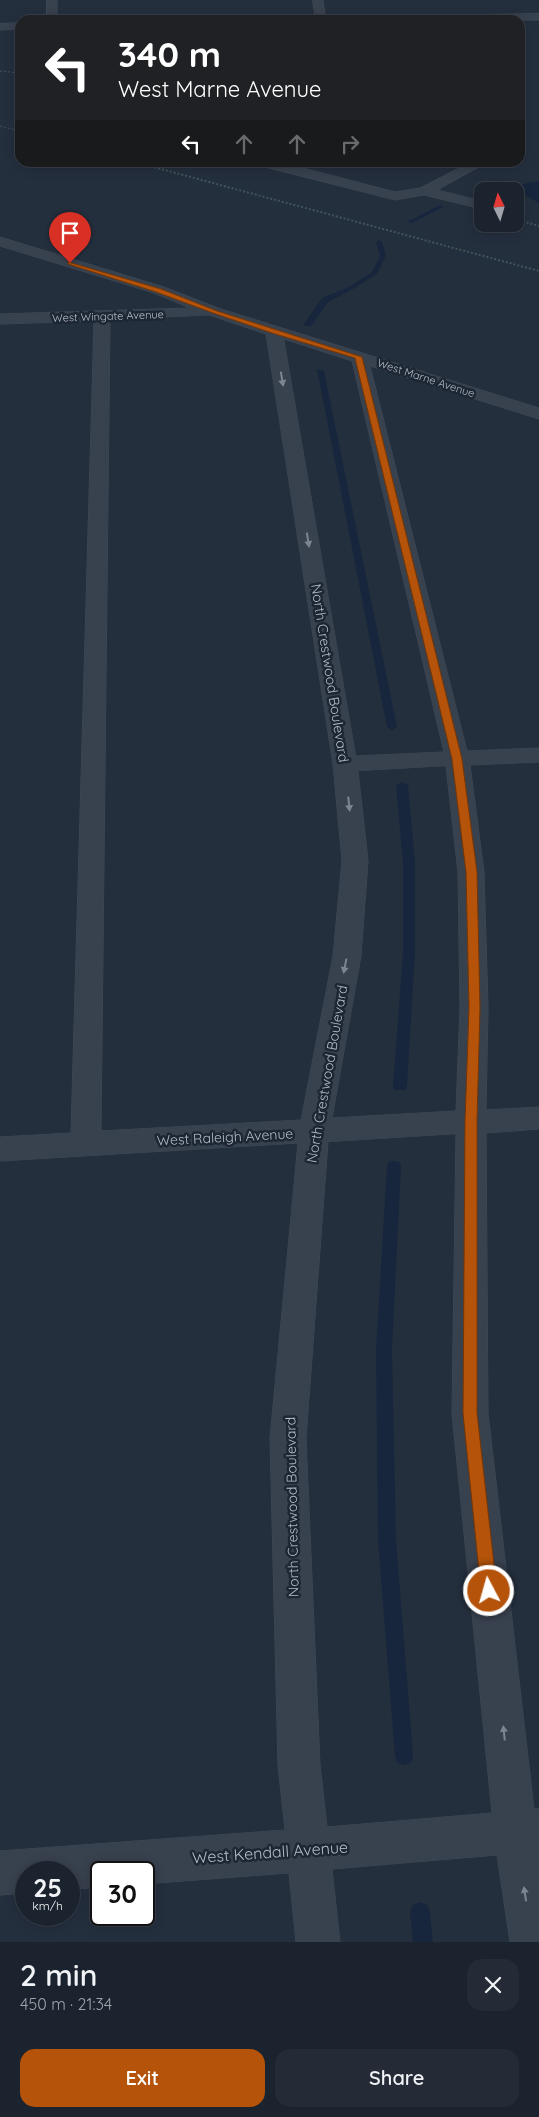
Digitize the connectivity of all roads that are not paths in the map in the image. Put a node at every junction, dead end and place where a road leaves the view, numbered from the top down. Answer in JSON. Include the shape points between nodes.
{"nodes":[{"id":1,"x":52,"y":0,"type":"edge"},
{"id":2,"x":318,"y":0,"type":"edge"},
{"id":3,"x":52,"y":15,"type":"edge"},
{"id":4,"x":320,"y":15,"type":"edge"},
{"id":5,"x":525,"y":17,"type":"edge"},
{"id":6,"x":539,"y":17,"type":"edge"},
{"id":7,"x":15,"y":26,"type":"edge"},
{"id":8,"x":0,"y":27,"type":"edge"},
{"id":9,"x":282,"y":167,"type":"edge"},
{"id":10,"x":472,"y":167,"type":"edge"},
{"id":11,"x":424,"y":191,"type":"junction"},
{"id":12,"x":474,"y":203,"type":"edge"},
{"id":13,"x":0,"y":241,"type":"edge"},
{"id":14,"x":215,"y":312,"type":"junction"},
{"id":15,"x":102,"y":316,"type":"junction"},
{"id":16,"x":0,"y":319,"type":"edge"},
{"id":17,"x":274,"y":331,"type":"junction"},
{"id":18,"x":358,"y":357,"type":"junction"},
{"id":19,"x":539,"y":414,"type":"edge"},
{"id":20,"x":539,"y":755,"type":"edge"},
{"id":21,"x":457,"y":759,"type":"junction"},
{"id":22,"x":345,"y":764,"type":"junction"},
{"id":23,"x":539,"y":1118,"type":"edge"},
{"id":24,"x":471,"y":1121,"type":"junction"},
{"id":25,"x":314,"y":1132,"type":"junction"},
{"id":26,"x":86,"y":1144,"type":"junction"},
{"id":27,"x":0,"y":1149,"type":"edge"},
{"id":28,"x":527,"y":1831,"type":"edge"},
{"id":29,"x":308,"y":1850,"type":"junction"},
{"id":30,"x":0,"y":1873,"type":"edge"},
{"id":31,"x":318,"y":1942,"type":"edge"},
{"id":32,"x":532,"y":1942,"type":"edge"}],
"edges":[{"from":1,"to":3,"type":"street"},
{"from":2,"to":4,"type":"street"},
{"from":5,"to":6,"type":"street"},
{"from":7,"to":8,"type":"street"},
{"from":9,"to":11,"type":"street","via":[[395,196]]},
{"from":10,"to":11,"type":"street"},
{"from":11,"to":12,"type":"street"},
{"from":13,"to":14,"type":"street","name":"West Marne Avenue","via":[[158,290]]},
{"from":14,"to":15,"type":"street","name":"West Wingate Avenue"},
{"from":14,"to":17,"type":"street","name":"West Marne Avenue"},
{"from":15,"to":16,"type":"street","name":"West Wingate Avenue"},
{"from":15,"to":26,"type":"street"},
{"from":17,"to":18,"type":"street","name":"West Marne Avenue"},
{"from":17,"to":22,"type":"street","name":"North Crestwood Boulevard","one_way":true},
{"from":18,"to":19,"type":"street","name":"West Marne Avenue"},
{"from":18,"to":21,"type":"street"},
{"from":20,"to":21,"type":"street"},
{"from":21,"to":22,"type":"street"},
{"from":21,"to":24,"type":"street","via":[[471,872],[474,1008]]},
{"from":22,"to":25,"type":"street","name":"North Crestwood Boulevard","one_way":true,"via":[[355,861],[349,937]]},
{"from":23,"to":24,"type":"street","name":"West Raleigh Avenue"},
{"from":24,"to":25,"type":"street","name":"West Raleigh Avenue"},
{"from":28,"to":24,"type":"street","one_way":true,"via":[[470,1413]]},
{"from":25,"to":26,"type":"street","name":"West Raleigh Avenue"},
{"from":25,"to":29,"type":"street","name":"North Crestwood Boulevard","via":[[288,1438],[299,1765]]},
{"from":26,"to":27,"type":"street","name":"West Raleigh Avenue"},
{"from":28,"to":29,"type":"street","name":"West Kendall Avenue"},
{"from":32,"to":28,"type":"street","one_way":true},
{"from":29,"to":30,"type":"street","name":"West Kendall Avenue"},
{"from":29,"to":31,"type":"street","name":"North Crestwood Boulevard"}]}
